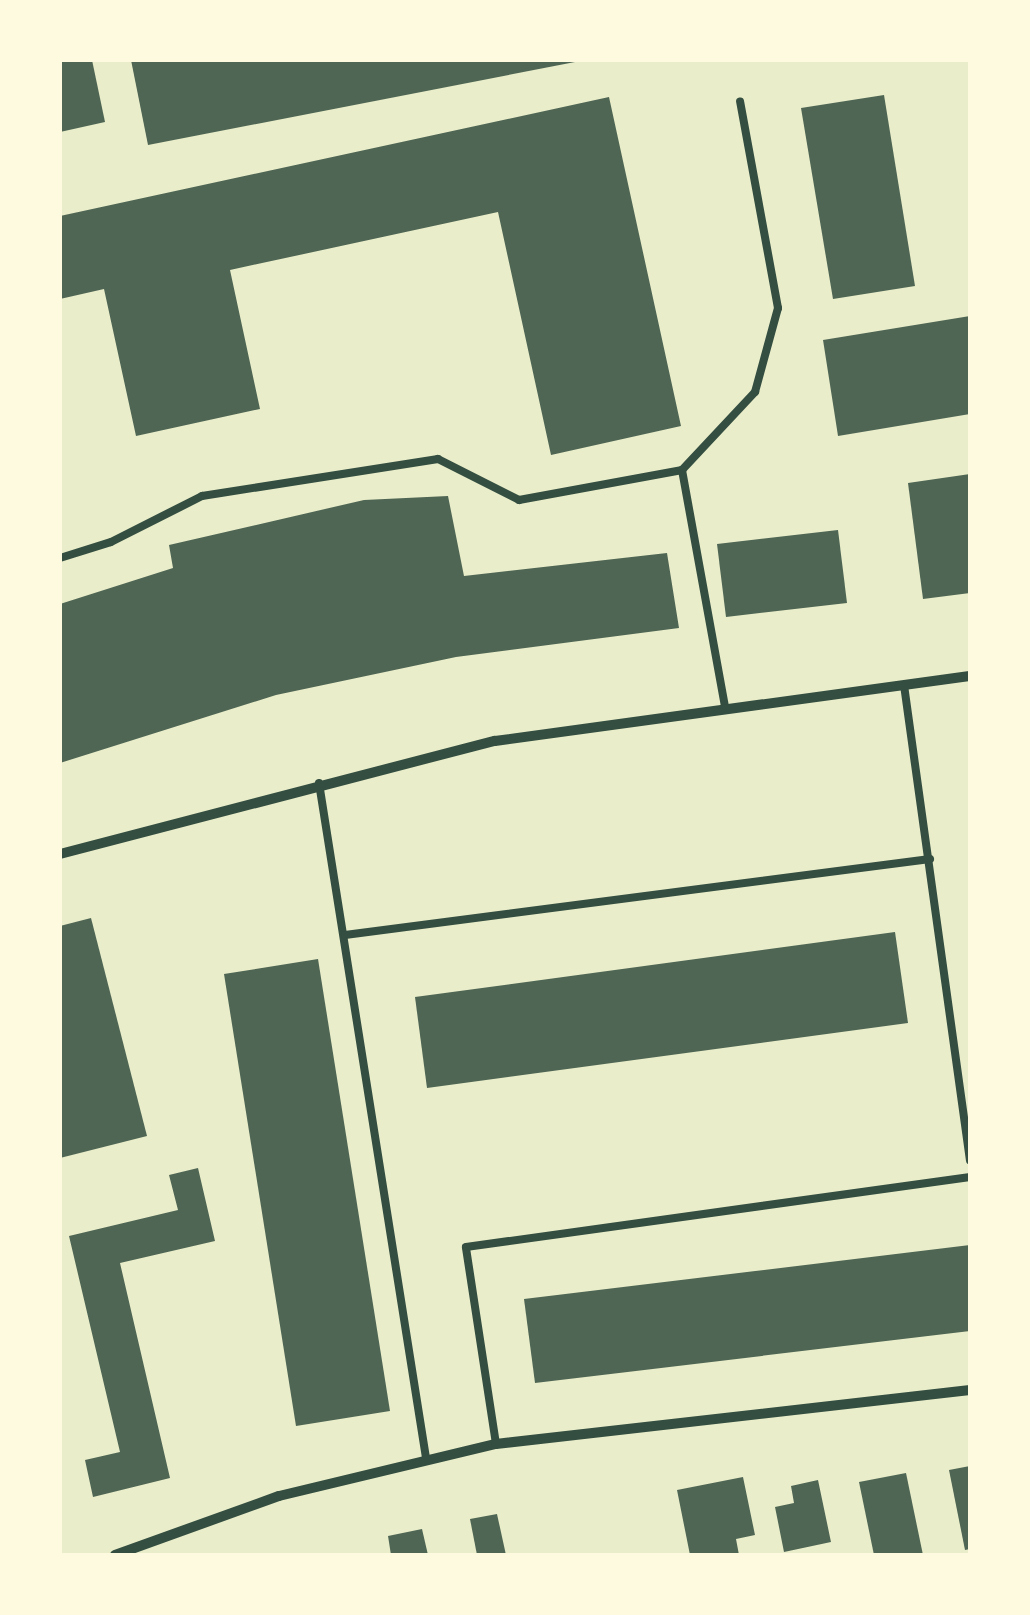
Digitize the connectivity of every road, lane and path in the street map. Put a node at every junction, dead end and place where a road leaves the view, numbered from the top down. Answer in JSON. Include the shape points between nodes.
{"nodes":[{"id":1,"x":740,"y":101,"type":"dead end"},
{"id":2,"x":682,"y":470,"type":"junction"},
{"id":3,"x":60,"y":558,"type":"edge"},
{"id":4,"x":970,"y":676,"type":"edge"},
{"id":5,"x":904,"y":685,"type":"junction"},
{"id":6,"x":725,"y":706,"type":"junction"},
{"id":7,"x":320,"y":783,"type":"junction"},
{"id":8,"x":60,"y":854,"type":"edge"},
{"id":9,"x":930,"y":860,"type":"junction"},
{"id":10,"x":346,"y":935,"type":"junction"},
{"id":11,"x":970,"y":1160,"type":"edge"},
{"id":12,"x":970,"y":1177,"type":"edge"},
{"id":13,"x":970,"y":1390,"type":"edge"},
{"id":14,"x":496,"y":1444,"type":"junction"},
{"id":15,"x":426,"y":1458,"type":"junction"},
{"id":16,"x":114,"y":1555,"type":"edge"}],
"edges":[{"from":1,"to":2,"type":"lane","via":[[778,308],[755,392]]},
{"from":2,"to":3,"type":"lane","via":[[519,500],[438,459],[202,496],[111,542]]},
{"from":2,"to":6,"type":"lane"},
{"from":4,"to":5,"type":"street"},
{"from":5,"to":6,"type":"street"},
{"from":5,"to":9,"type":"lane"},
{"from":6,"to":7,"type":"street","via":[[495,742]]},
{"from":7,"to":8,"type":"street"},
{"from":7,"to":10,"type":"lane"},
{"from":9,"to":10,"type":"lane"},
{"from":9,"to":11,"type":"lane"},
{"from":10,"to":15,"type":"lane"},
{"from":12,"to":14,"type":"lane","via":[[466,1248]]},
{"from":13,"to":14,"type":"street"},
{"from":14,"to":15,"type":"street"},
{"from":15,"to":16,"type":"street","via":[[278,1496]]}]}
